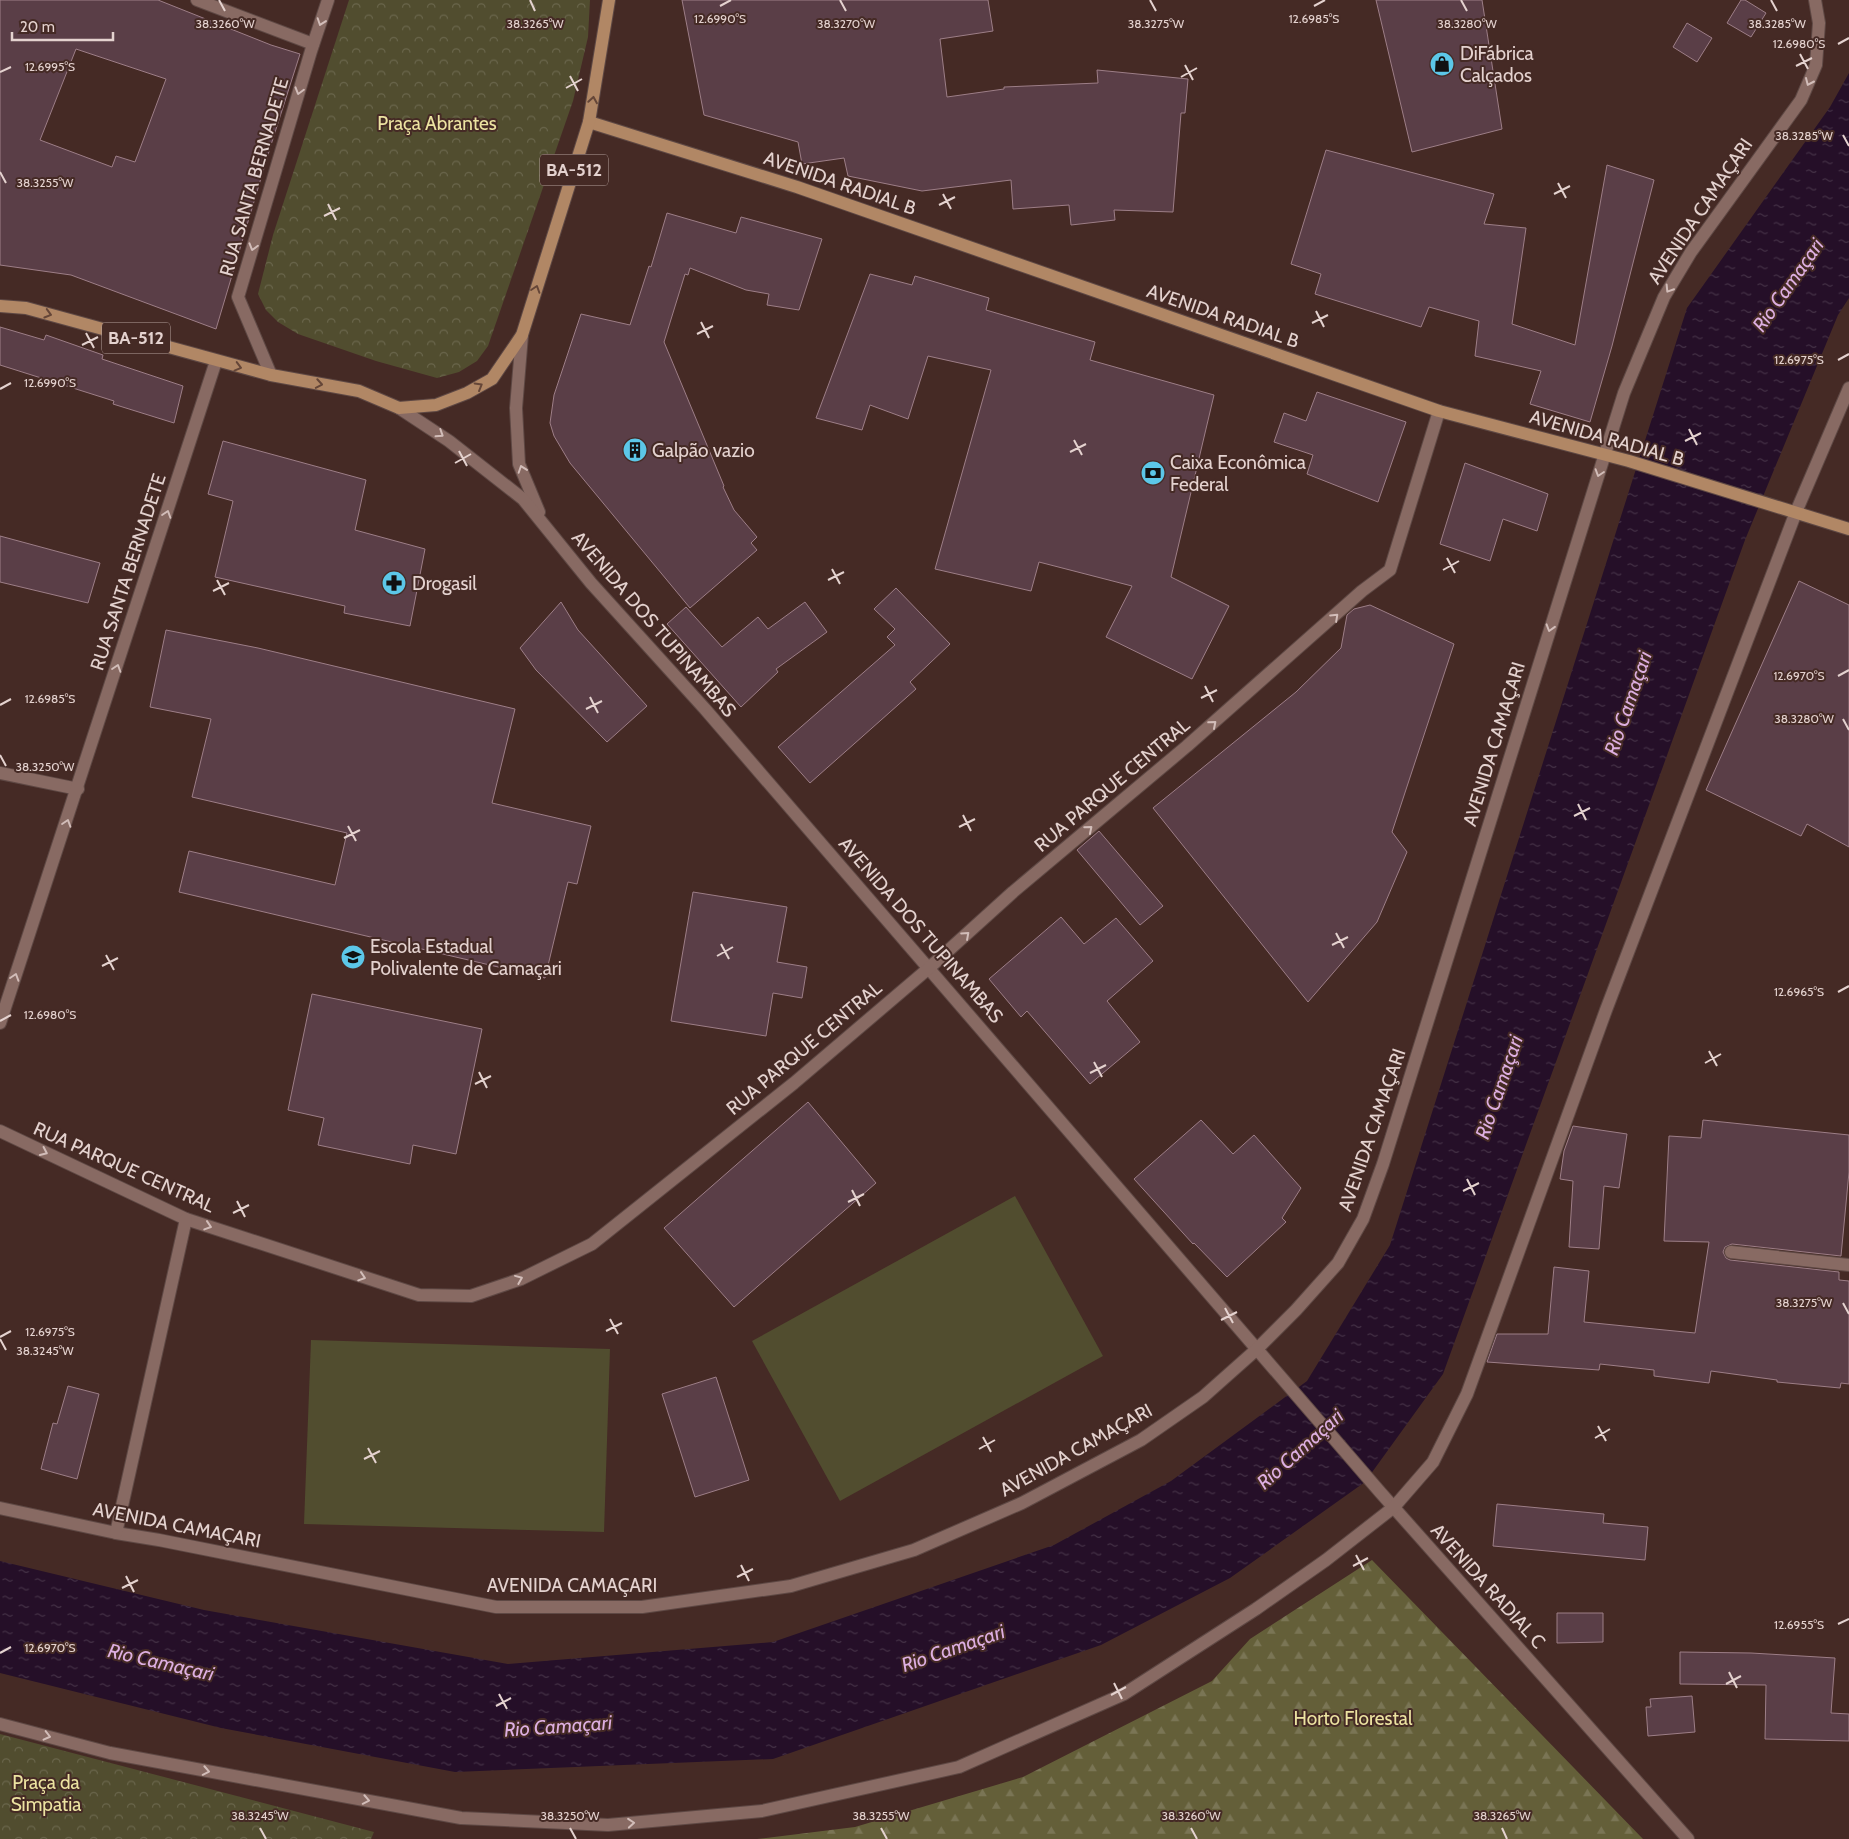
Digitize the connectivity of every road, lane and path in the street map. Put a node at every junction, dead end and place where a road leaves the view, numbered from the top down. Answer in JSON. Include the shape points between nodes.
{"nodes":[{"id":1,"x":197,"y":0,"type":"edge"},
{"id":2,"x":328,"y":0,"type":"edge"},
{"id":3,"x":609,"y":0,"type":"edge"},
{"id":4,"x":1815,"y":0,"type":"edge"},
{"id":5,"x":314,"y":44,"type":"junction"},
{"id":6,"x":589,"y":122,"type":"junction"},
{"id":7,"x":0,"y":306,"type":"edge"},
{"id":8,"x":522,"y":335,"type":"junction"},
{"id":9,"x":216,"y":361,"type":"junction"},
{"id":10,"x":271,"y":375,"type":"junction"},
{"id":11,"x":1849,"y":388,"type":"edge"},
{"id":12,"x":399,"y":408,"type":"junction"},
{"id":13,"x":1439,"y":411,"type":"junction"},
{"id":14,"x":1604,"y":455,"type":"junction"},
{"id":15,"x":1796,"y":512,"type":"junction"},
{"id":16,"x":1849,"y":529,"type":"edge"},
{"id":17,"x":547,"y":530,"type":"junction"},
{"id":18,"x":0,"y":773,"type":"edge"},
{"id":19,"x":78,"y":788,"type":"junction"},
{"id":20,"x":930,"y":968,"type":"junction"},
{"id":21,"x":0,"y":1023,"type":"edge"},
{"id":22,"x":0,"y":1131,"type":"edge"},
{"id":23,"x":186,"y":1219,"type":"junction"},
{"id":24,"x":1730,"y":1252,"type":"dead end"},
{"id":25,"x":1849,"y":1265,"type":"edge"},
{"id":26,"x":1260,"y":1352,"type":"junction"},
{"id":27,"x":1394,"y":1507,"type":"junction"},
{"id":28,"x":0,"y":1508,"type":"edge"},
{"id":29,"x":116,"y":1533,"type":"junction"},
{"id":30,"x":0,"y":1724,"type":"edge"},
{"id":31,"x":1688,"y":1839,"type":"edge"}],
"edges":[{"from":1,"to":5,"type":"street"},
{"from":2,"to":5,"type":"street","name":"RUA SANTA BERNADETE","one_way":true},
{"from":6,"to":3,"type":"main road","number":"BA-512","one_way":true},
{"from":4,"to":14,"type":"street","name":"AVENIDA CAMAÇARI","one_way":true,"via":[[1819,23],[1816,65],[1800,100],[1692,252],[1664,297],[1624,393]]},
{"from":5,"to":10,"type":"street","name":"RUA SANTA BERNADETE","one_way":true,"via":[[238,297]]},
{"from":8,"to":6,"type":"main road","number":"BA-512","one_way":true},
{"from":6,"to":13,"type":"main road","name":"AVENIDA RADIAL B","via":[[797,187]]},
{"from":7,"to":9,"type":"main road","number":"BA-512","one_way":true,"via":[[26,308]]},
{"from":12,"to":8,"type":"main road","number":"BA-512","one_way":true,"via":[[436,405],[492,379]]},
{"from":17,"to":8,"type":"street","name":"AVENIDA DOS TUPINAMBAS","one_way":true,"via":[[519,464],[516,408]]},
{"from":9,"to":10,"type":"main road","number":"BA-512","one_way":true},
{"from":19,"to":9,"type":"street","name":"RUA SANTA BERNADETE","one_way":true},
{"from":10,"to":12,"type":"main road","number":"BA-512","one_way":true,"via":[[359,391]]},
{"from":11,"to":15,"type":"street"},
{"from":12,"to":17,"type":"street","name":"AVENIDA DOS TUPINAMBAS","one_way":true,"via":[[488,470],[523,499]]},
{"from":13,"to":14,"type":"main road","name":"AVENIDA RADIAL B"},
{"from":20,"to":13,"type":"street","name":"RUA PARQUE CENTRAL","one_way":true,"via":[[1013,892],[1390,570]]},
{"from":14,"to":15,"type":"main road","name":"AVENIDA RADIAL B"},
{"from":14,"to":26,"type":"street","name":"AVENIDA CAMAÇARI","one_way":true,"via":[[1386,1155],[1363,1219],[1338,1263]]},
{"from":15,"to":16,"type":"main road","name":"AVENIDA RADIAL B"},
{"from":15,"to":27,"type":"street","via":[[1606,1010],[1467,1394],[1433,1462]]},
{"from":17,"to":20,"type":"street","name":"AVENIDA DOS TUPINAMBAS"},
{"from":18,"to":19,"type":"street"},
{"from":21,"to":19,"type":"street","name":"RUA SANTA BERNADETE","one_way":true},
{"from":23,"to":20,"type":"street","name":"RUA PARQUE CENTRAL","one_way":true,"via":[[419,1295],[471,1296],[521,1279],[592,1244],[794,1083]]},
{"from":20,"to":26,"type":"street","name":"AVENIDA DOS TUPINAMBAS"},
{"from":22,"to":23,"type":"street","name":"RUA PARQUE CENTRAL","one_way":true},
{"from":23,"to":29,"type":"street"},
{"from":24,"to":25,"type":"street"},
{"from":26,"to":27,"type":"street","name":"AVENIDA RADIAL C"},
{"from":26,"to":29,"type":"street","name":"AVENIDA CAMAÇARI","via":[[1141,1440],[1022,1503],[914,1550],[791,1586],[642,1607],[496,1607]]},
{"from":30,"to":27,"type":"street","one_way":true,"via":[[110,1753],[461,1818],[608,1825],[762,1811],[959,1767],[1124,1694],[1256,1609]]},
{"from":27,"to":31,"type":"street","name":"AVENIDA RADIAL C"},
{"from":28,"to":29,"type":"street","name":"AVENIDA CAMAÇARI"}]}
